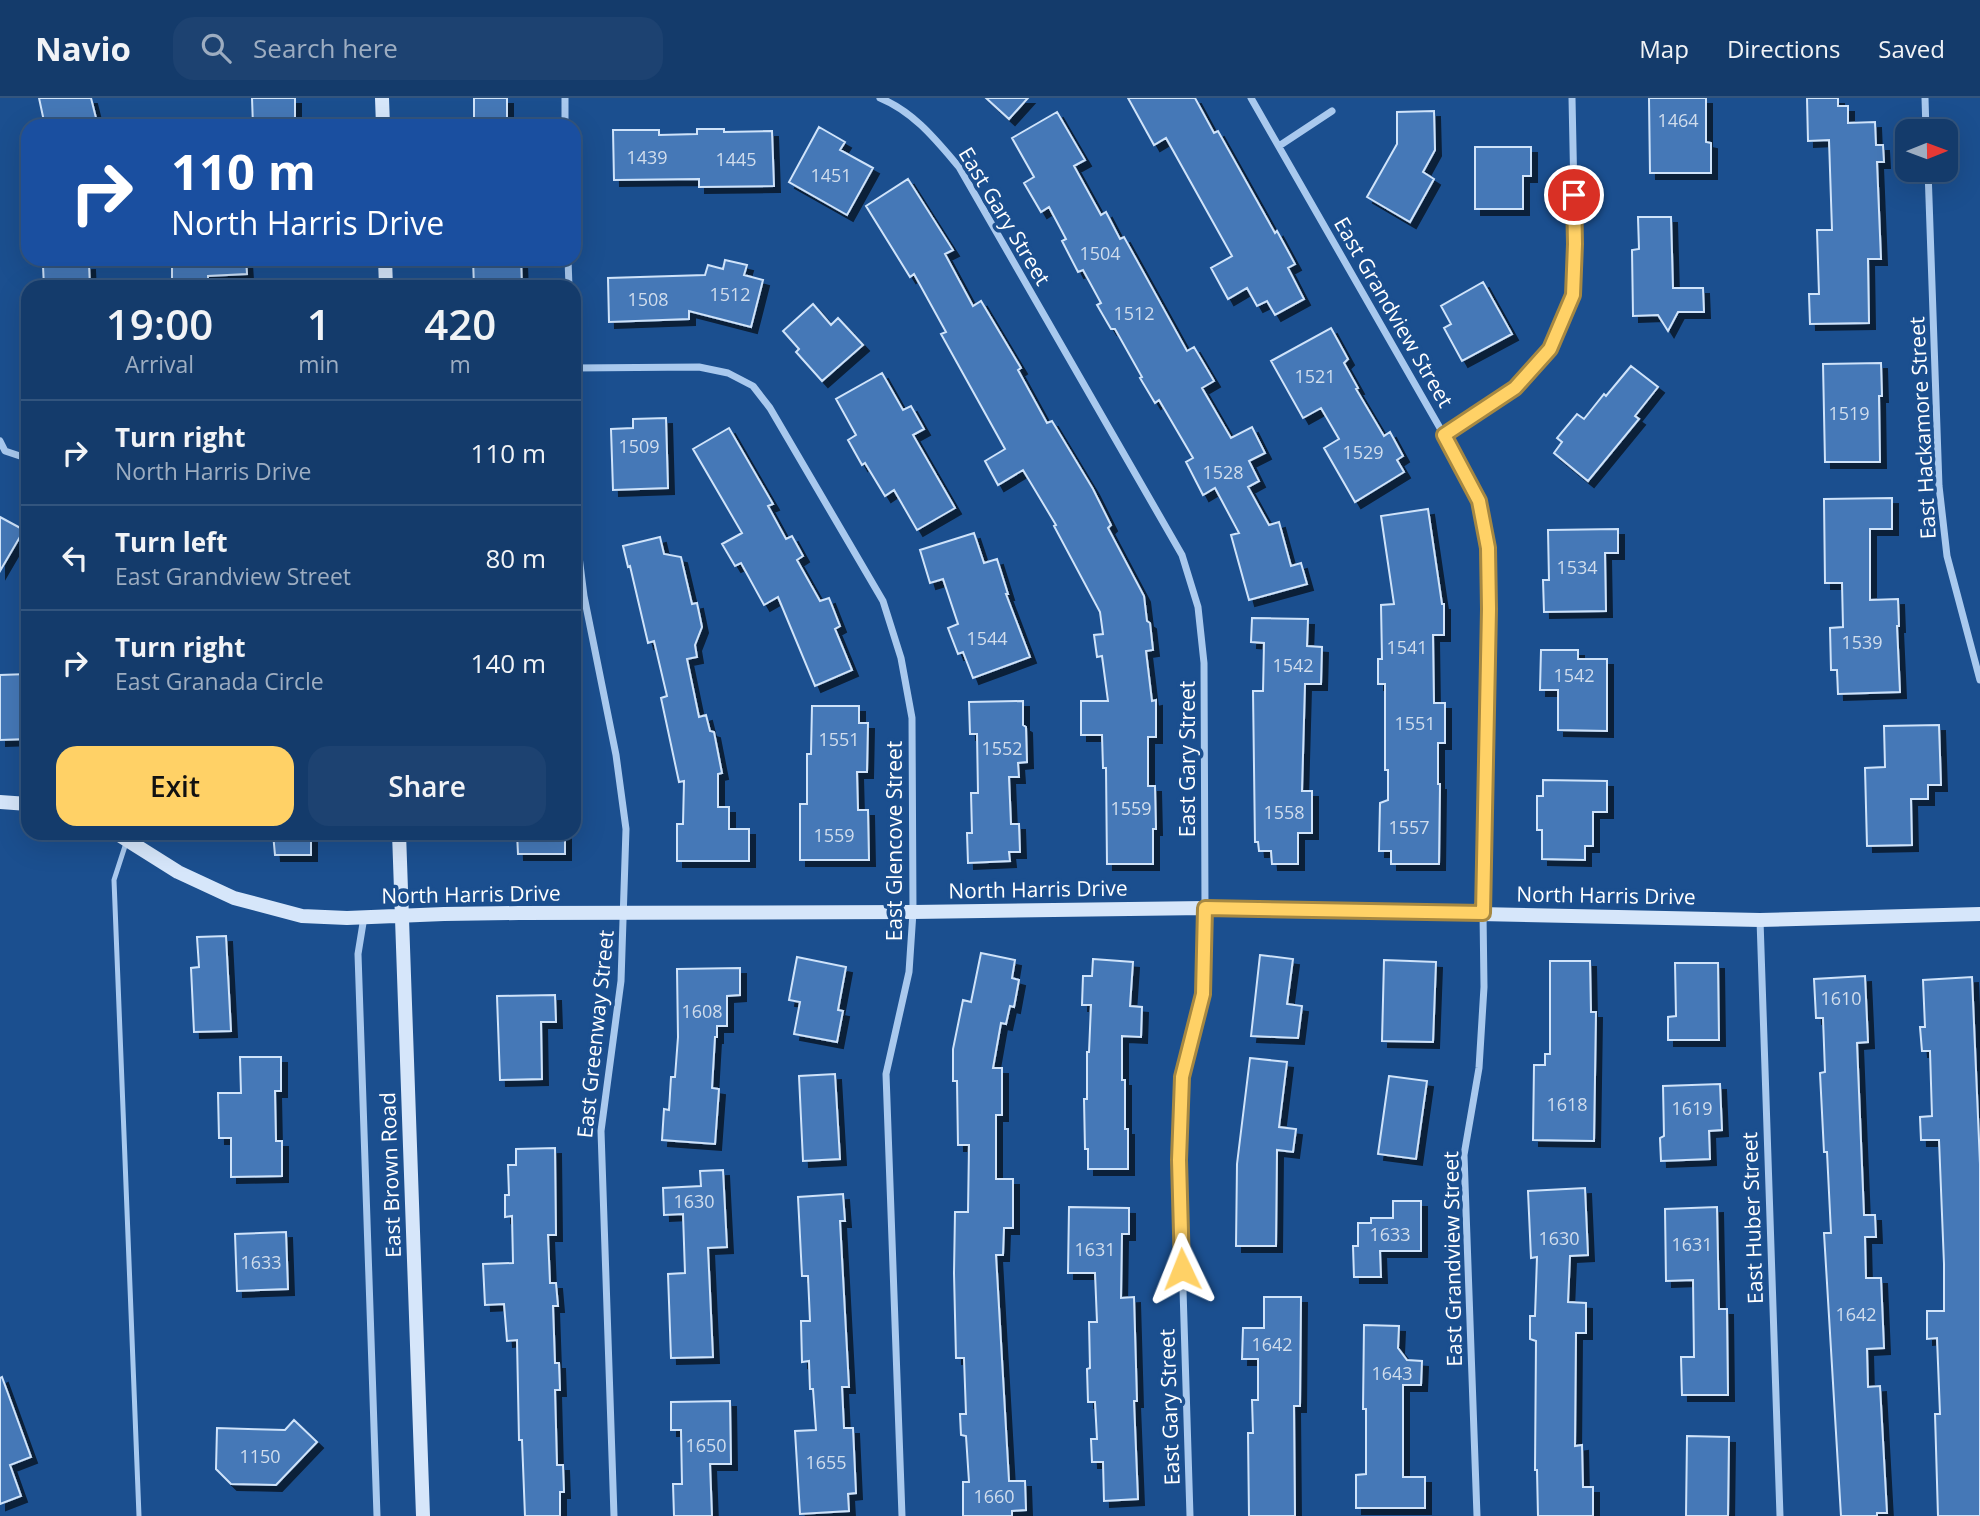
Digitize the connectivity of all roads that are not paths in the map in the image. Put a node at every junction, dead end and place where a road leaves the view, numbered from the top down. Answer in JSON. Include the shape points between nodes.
{"nodes":[{"id":1,"x":382,"y":98,"type":"edge"},
{"id":2,"x":565,"y":98,"type":"edge"},
{"id":3,"x":880,"y":98,"type":"edge"},
{"id":4,"x":1251,"y":98,"type":"edge"},
{"id":5,"x":1572,"y":98,"type":"edge"},
{"id":6,"x":1925,"y":98,"type":"edge"},
{"id":7,"x":1332,"y":111,"type":"dead end"},
{"id":8,"x":383,"y":119,"type":"edge"},
{"id":9,"x":565,"y":119,"type":"edge"},
{"id":10,"x":1926,"y":119,"type":"edge"},
{"id":11,"x":1279,"y":146,"type":"junction"},
{"id":12,"x":1928,"y":182,"type":"edge"},
{"id":13,"x":581,"y":368,"type":"edge"},
{"id":14,"x":1444,"y":435,"type":"junction"},
{"id":15,"x":0,"y":441,"type":"edge"},
{"id":16,"x":21,"y":456,"type":"edge"},
{"id":17,"x":581,"y":572,"type":"edge"},
{"id":18,"x":1980,"y":639,"type":"edge"},
{"id":19,"x":1971,"y":642,"type":"junction"},
{"id":20,"x":1980,"y":680,"type":"edge"},
{"id":21,"x":0,"y":802,"type":"edge"},
{"id":22,"x":21,"y":804,"type":"edge"},
{"id":23,"x":120,"y":840,"type":"edge"},
{"id":24,"x":127,"y":840,"type":"edge"},
{"id":25,"x":399,"y":840,"type":"edge"},
{"id":26,"x":1205,"y":908,"type":"junction"},
{"id":27,"x":624,"y":912,"type":"junction"},
{"id":28,"x":913,"y":912,"type":"junction"},
{"id":29,"x":1483,"y":913,"type":"junction"},
{"id":30,"x":1980,"y":914,"type":"edge"},
{"id":31,"x":401,"y":916,"type":"junction"},
{"id":32,"x":365,"y":917,"type":"junction"},
{"id":33,"x":1760,"y":920,"type":"junction"},
{"id":34,"x":139,"y":1516,"type":"edge"},
{"id":35,"x":377,"y":1516,"type":"edge"},
{"id":36,"x":423,"y":1516,"type":"edge"},
{"id":37,"x":614,"y":1516,"type":"edge"},
{"id":38,"x":902,"y":1516,"type":"edge"},
{"id":39,"x":1190,"y":1516,"type":"edge"},
{"id":40,"x":1477,"y":1516,"type":"edge"},
{"id":41,"x":1780,"y":1516,"type":"edge"}],
"edges":[{"from":1,"to":8,"type":"street"},
{"from":2,"to":9,"type":"street"},
{"from":3,"to":26,"type":"street","name":"East Gary Street","via":[[896,104],[926,129],[959,167],[1182,555],[1198,607],[1204,663]]},
{"from":4,"to":11,"type":"street","name":"East Grandview Street"},
{"from":5,"to":14,"type":"street","via":[[1573,295],[1550,349],[1515,388]]},
{"from":6,"to":10,"type":"street"},
{"from":7,"to":11,"type":"street"},
{"from":11,"to":14,"type":"street","name":"East Grandview Street"},
{"from":12,"to":19,"type":"street","name":"East Hackamore Street","via":[[1940,486],[1947,556]]},
{"from":13,"to":28,"type":"street","name":"East Glencove Street","via":[[699,367],[728,373],[753,386],[771,408],[883,601],[901,658],[912,718]]},
{"from":14,"to":29,"type":"street","name":"East Grandview Street","via":[[1479,501],[1488,548]]},
{"from":15,"to":16,"type":"street","via":[[5,451]]},
{"from":17,"to":27,"type":"street","name":"East Greenway Street","via":[[626,829]]},
{"from":18,"to":19,"type":"street"},
{"from":19,"to":20,"type":"street","name":"East Hackamore Street"},
{"from":21,"to":22,"type":"street"},
{"from":23,"to":34,"type":"lane","via":[[114,880]]},
{"from":24,"to":32,"type":"street","name":"North Harris Drive","via":[[178,872],[233,898],[302,916]]},
{"from":25,"to":31,"type":"street","name":"East Brown Road"},
{"from":26,"to":28,"type":"street","name":"North Harris Drive"},
{"from":26,"to":29,"type":"street","name":"North Harris Drive"},
{"from":26,"to":39,"type":"street","name":"East Gary Street","via":[[1203,994],[1182,1077],[1179,1160]]},
{"from":27,"to":28,"type":"street","name":"North Harris Drive"},
{"from":27,"to":31,"type":"street","name":"North Harris Drive"},
{"from":27,"to":37,"type":"street","name":"East Greenway Street","via":[[621,981],[600,1131]]},
{"from":28,"to":38,"type":"street","name":"East Glencove Street","via":[[909,972],[886,1074]]},
{"from":29,"to":33,"type":"street","name":"North Harris Drive"},
{"from":29,"to":40,"type":"street","name":"East Grandview Street","via":[[1479,1068],[1464,1155]]},
{"from":30,"to":33,"type":"street","name":"North Harris Drive"},
{"from":31,"to":32,"type":"street","name":"North Harris Drive"},
{"from":31,"to":36,"type":"street","name":"East Brown Road"},
{"from":32,"to":35,"type":"street","name":"East Brown Road","via":[[358,954]]},
{"from":33,"to":41,"type":"street","name":"East Huber Street"}]}
